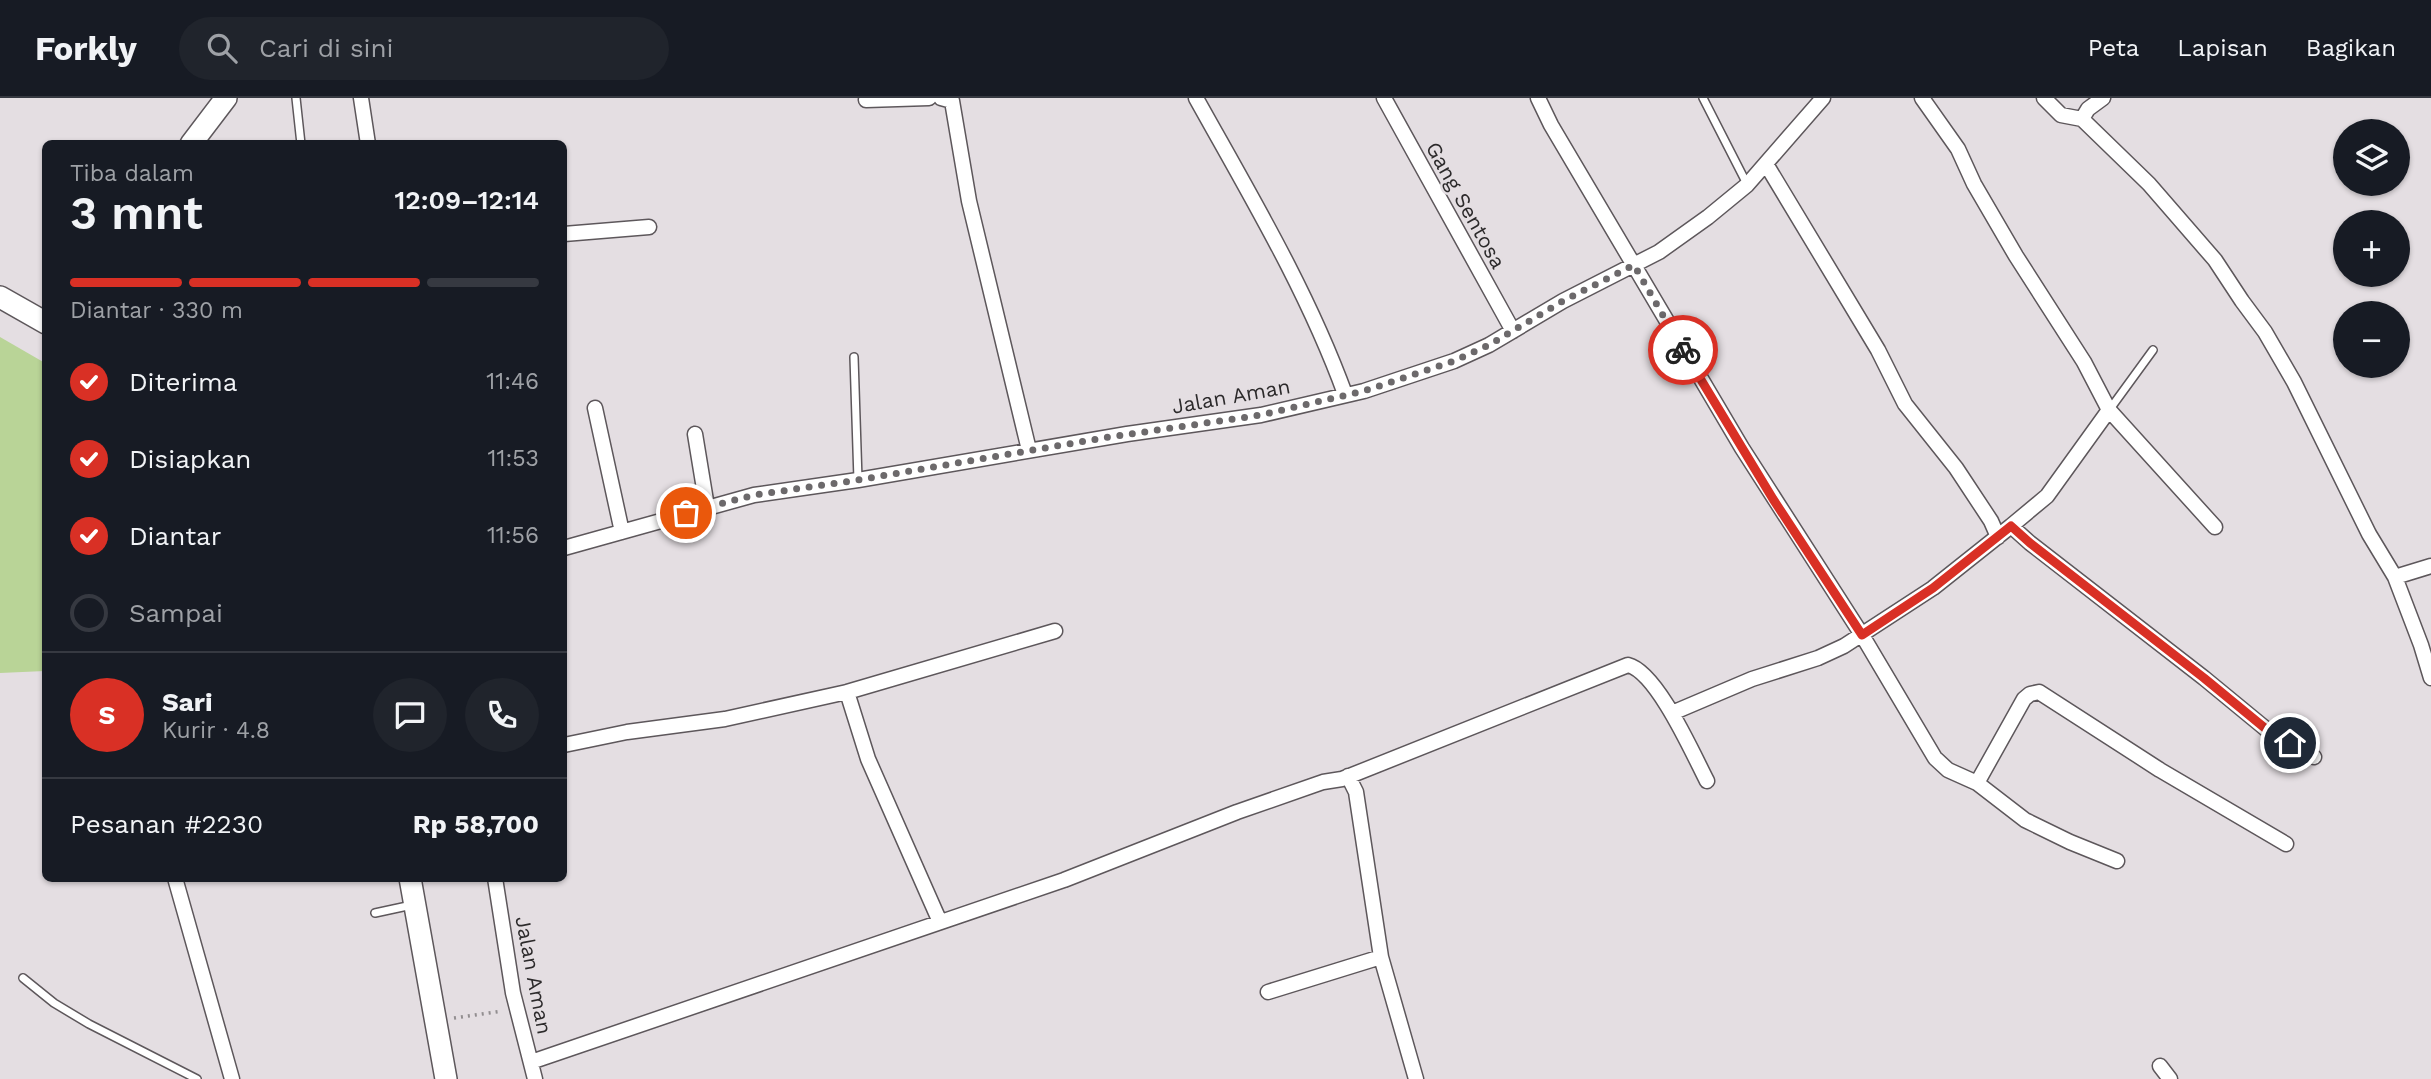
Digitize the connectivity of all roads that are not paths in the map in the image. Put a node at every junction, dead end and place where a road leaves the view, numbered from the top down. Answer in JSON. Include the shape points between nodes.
{"nodes":[{"id":1,"x":226,"y":98,"type":"edge"},
{"id":2,"x":296,"y":98,"type":"edge"},
{"id":3,"x":361,"y":98,"type":"edge"},
{"id":4,"x":929,"y":98,"type":"edge"},
{"id":5,"x":941,"y":98,"type":"edge"},
{"id":6,"x":1196,"y":98,"type":"edge"},
{"id":7,"x":1384,"y":98,"type":"edge"},
{"id":8,"x":1538,"y":98,"type":"edge"},
{"id":9,"x":1703,"y":98,"type":"edge"},
{"id":10,"x":1823,"y":98,"type":"edge"},
{"id":11,"x":1922,"y":98,"type":"edge"},
{"id":12,"x":2044,"y":98,"type":"edge"},
{"id":13,"x":2103,"y":98,"type":"edge"},
{"id":14,"x":866,"y":100,"type":"dead end"},
{"id":15,"x":2082,"y":118,"type":"junction"},
{"id":16,"x":194,"y":140,"type":"edge"},
{"id":17,"x":301,"y":140,"type":"edge"},
{"id":18,"x":367,"y":140,"type":"edge"},
{"id":19,"x":1766,"y":164,"type":"junction"},
{"id":20,"x":1747,"y":185,"type":"junction"},
{"id":21,"x":649,"y":227,"type":"dead end"},
{"id":22,"x":567,"y":234,"type":"edge"},
{"id":23,"x":1634,"y":265,"type":"junction"},
{"id":24,"x":0,"y":297,"type":"edge"},
{"id":25,"x":42,"y":321,"type":"edge"},
{"id":26,"x":1513,"y":331,"type":"junction"},
{"id":27,"x":2153,"y":350,"type":"dead end"},
{"id":28,"x":854,"y":357,"type":"dead end"},
{"id":29,"x":1345,"y":394,"type":"junction"},
{"id":30,"x":595,"y":408,"type":"dead end"},
{"id":31,"x":2109,"y":410,"type":"junction"},
{"id":32,"x":695,"y":434,"type":"dead end"},
{"id":33,"x":1030,"y":450,"type":"junction"},
{"id":34,"x":858,"y":480,"type":"junction"},
{"id":35,"x":707,"y":507,"type":"junction"},
{"id":36,"x":2011,"y":526,"type":"junction"},
{"id":37,"x":2215,"y":527,"type":"dead end"},
{"id":38,"x":622,"y":531,"type":"junction"},
{"id":39,"x":1998,"y":537,"type":"junction"},
{"id":40,"x":567,"y":547,"type":"edge"},
{"id":41,"x":2431,"y":566,"type":"edge"},
{"id":42,"x":2395,"y":577,"type":"junction"},
{"id":43,"x":1055,"y":631,"type":"dead end"},
{"id":44,"x":1862,"y":635,"type":"junction"},
{"id":45,"x":2431,"y":678,"type":"edge"},
{"id":46,"x":848,"y":692,"type":"junction"},
{"id":47,"x":1672,"y":713,"type":"junction"},
{"id":48,"x":567,"y":744,"type":"edge"},
{"id":49,"x":2314,"y":757,"type":"dead end"},
{"id":50,"x":1348,"y":776,"type":"junction"},
{"id":51,"x":1707,"y":781,"type":"dead end"},
{"id":52,"x":1977,"y":783,"type":"junction"},
{"id":53,"x":2286,"y":844,"type":"dead end"},
{"id":54,"x":2117,"y":861,"type":"dead end"},
{"id":55,"x":176,"y":882,"type":"edge"},
{"id":56,"x":412,"y":882,"type":"edge"},
{"id":57,"x":496,"y":882,"type":"edge"},
{"id":58,"x":416,"y":904,"type":"junction"},
{"id":59,"x":375,"y":913,"type":"dead end"},
{"id":60,"x":940,"y":922,"type":"junction"},
{"id":61,"x":1381,"y":957,"type":"junction"},
{"id":62,"x":23,"y":978,"type":"dead end"},
{"id":63,"x":1268,"y":992,"type":"dead end"},
{"id":64,"x":531,"y":1062,"type":"junction"},
{"id":65,"x":2160,"y":1066,"type":"dead end"},
{"id":66,"x":197,"y":1079,"type":"edge"},
{"id":67,"x":232,"y":1079,"type":"edge"},
{"id":68,"x":446,"y":1079,"type":"edge"},
{"id":69,"x":535,"y":1079,"type":"edge"},
{"id":70,"x":1416,"y":1079,"type":"edge"},
{"id":71,"x":2170,"y":1079,"type":"edge"}],
"edges":[{"from":1,"to":16,"type":"street"},
{"from":2,"to":17,"type":"lane"},
{"from":3,"to":18,"type":"street"},
{"from":4,"to":14,"type":"street"},
{"from":5,"to":33,"type":"street","via":[[951,101],[969,201]]},
{"from":6,"to":29,"type":"street","via":[[1297,284]]},
{"from":7,"to":26,"type":"street","name":"Gang Sentosa"},
{"from":8,"to":23,"type":"street"},
{"from":9,"to":20,"type":"lane"},
{"from":10,"to":19,"type":"street","name":"Jalan Aman"},
{"from":11,"to":31,"type":"street","via":[[1958,149],[1974,184]]},
{"from":12,"to":15,"type":"street","via":[[2061,115]]},
{"from":13,"to":15,"type":"street"},
{"from":15,"to":42,"type":"street","via":[[2203,246],[2265,332]]},
{"from":19,"to":20,"type":"street","name":"Jalan Aman"},
{"from":19,"to":39,"type":"street","via":[[1878,350],[1905,404],[1956,468]]},
{"from":20,"to":23,"type":"street","name":"Jalan Aman","via":[[1659,252]]},
{"from":21,"to":22,"type":"street"},
{"from":23,"to":26,"type":"street","name":"Jalan Aman"},
{"from":23,"to":44,"type":"street","via":[[1741,448]]},
{"from":24,"to":25,"type":"street"},
{"from":26,"to":29,"type":"street","name":"Jalan Aman","via":[[1454,361]]},
{"from":27,"to":31,"type":"lane"},
{"from":28,"to":34,"type":"lane"},
{"from":29,"to":33,"type":"street","name":"Jalan Aman","via":[[1261,415]]},
{"from":30,"to":38,"type":"street"},
{"from":31,"to":36,"type":"street","via":[[2048,496]]},
{"from":31,"to":37,"type":"street"},
{"from":32,"to":35,"type":"street"},
{"from":33,"to":34,"type":"street","name":"Jalan Aman"},
{"from":34,"to":35,"type":"street","name":"Jalan Aman","via":[[754,495]]},
{"from":35,"to":38,"type":"street","name":"Jalan Aman"},
{"from":36,"to":39,"type":"street"},
{"from":36,"to":49,"type":"street","via":[[2266,729]]},
{"from":38,"to":40,"type":"street","name":"Jalan Aman"},
{"from":39,"to":44,"type":"street"},
{"from":41,"to":42,"type":"street"},
{"from":42,"to":45,"type":"street"},
{"from":43,"to":46,"type":"street"},
{"from":44,"to":47,"type":"street","via":[[1818,659],[1752,679]]},
{"from":44,"to":52,"type":"street","via":[[1935,758],[1948,770]]},
{"from":46,"to":48,"type":"street","via":[[725,719]]},
{"from":46,"to":60,"type":"street","via":[[868,759]]},
{"from":47,"to":50,"type":"street","via":[[1638,669],[1628,665]]},
{"from":47,"to":51,"type":"street"},
{"from":50,"to":60,"type":"street","via":[[1237,812],[1064,880]]},
{"from":50,"to":61,"type":"street","via":[[1356,792]]},
{"from":52,"to":53,"type":"street","via":[[2024,699],[2039,692]]},
{"from":52,"to":54,"type":"street","via":[[2025,820]]},
{"from":55,"to":67,"type":"street"},
{"from":56,"to":58,"type":"street"},
{"from":57,"to":64,"type":"street","name":"Jalan Aman"},
{"from":58,"to":59,"type":"lane"},
{"from":58,"to":68,"type":"street"},
{"from":60,"to":64,"type":"street"},
{"from":61,"to":63,"type":"street"},
{"from":61,"to":70,"type":"street"},
{"from":62,"to":66,"type":"lane","via":[[89,1024]]},
{"from":64,"to":69,"type":"street","name":"Jalan Aman"},
{"from":65,"to":71,"type":"street"}]}
